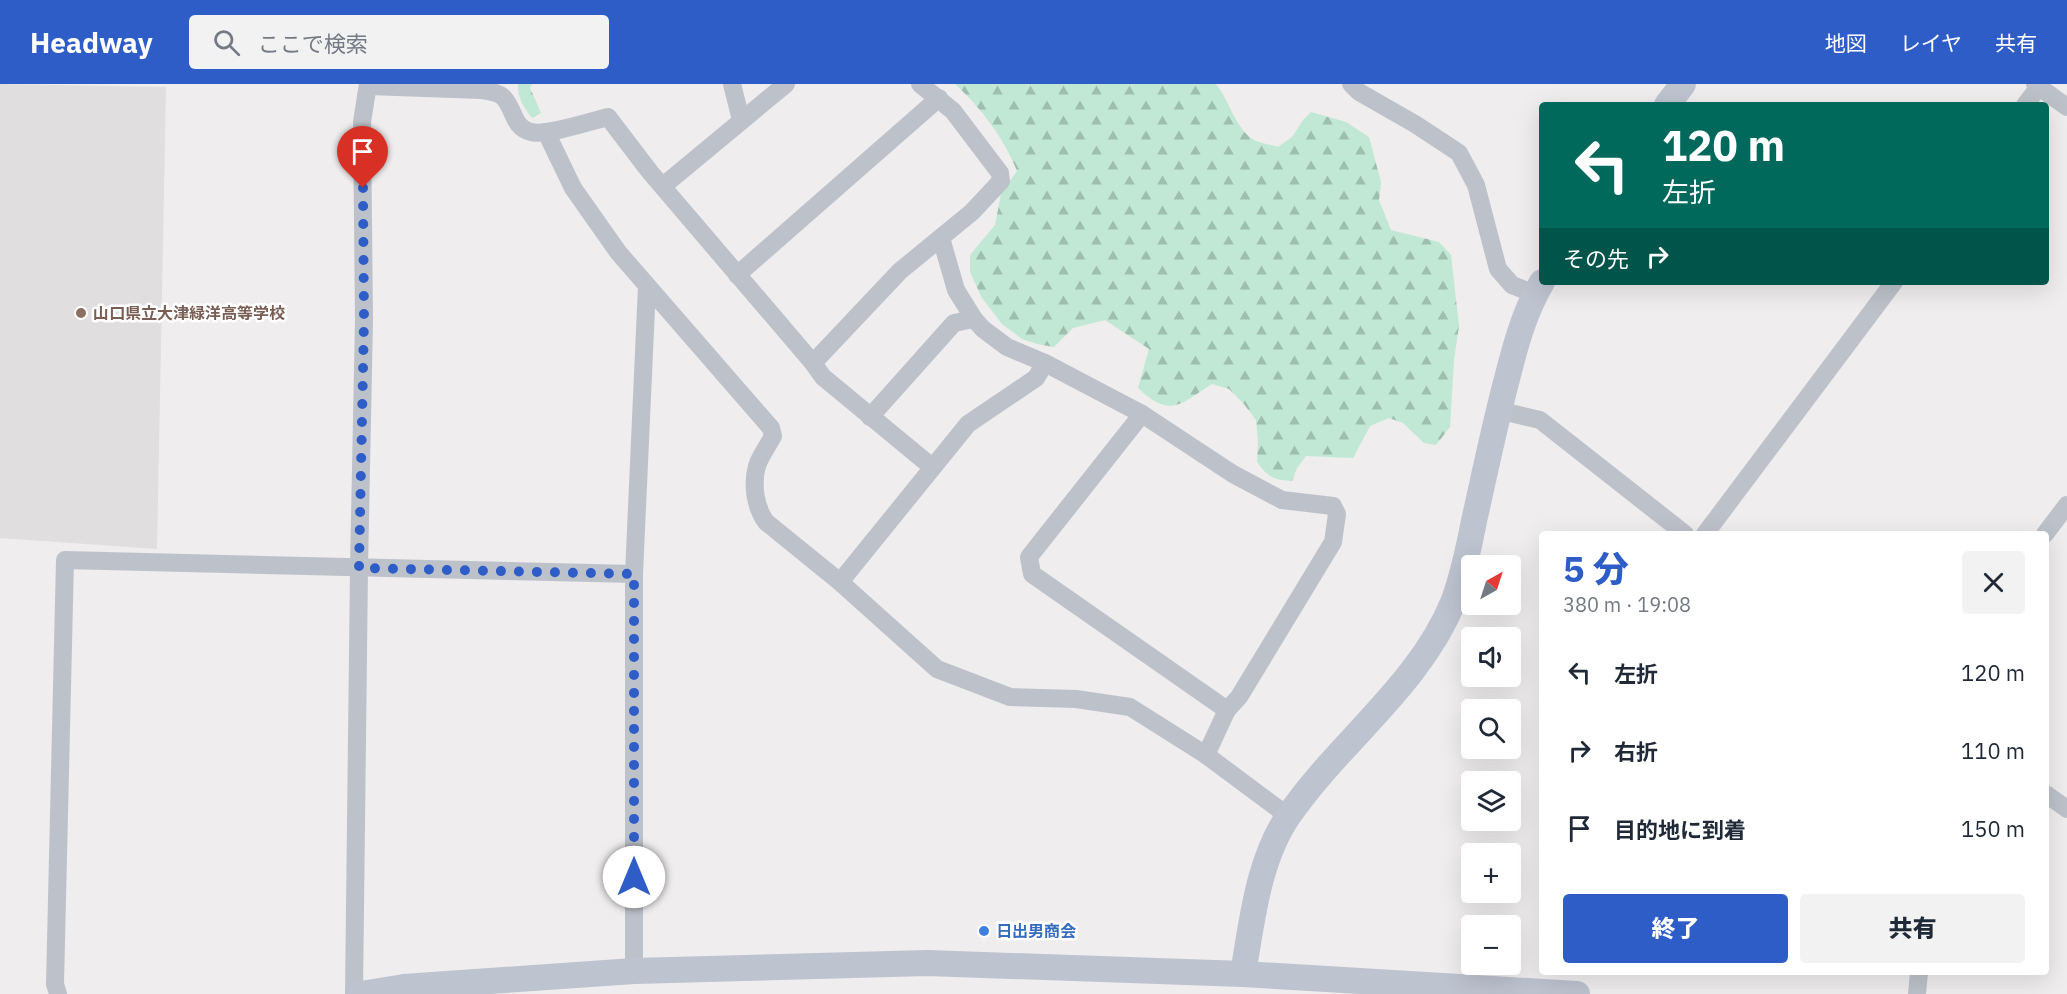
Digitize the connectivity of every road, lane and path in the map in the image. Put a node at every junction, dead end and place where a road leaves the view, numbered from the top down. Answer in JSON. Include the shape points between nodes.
{"nodes":[{"id":1,"x":732,"y":84,"type":"edge"},
{"id":2,"x":786,"y":84,"type":"edge"},
{"id":3,"x":920,"y":84,"type":"edge"},
{"id":4,"x":1351,"y":84,"type":"edge"},
{"id":5,"x":1683,"y":84,"type":"edge"},
{"id":6,"x":368,"y":85,"type":"edge"},
{"id":7,"x":2038,"y":85,"type":"edge"},
{"id":8,"x":939,"y":99,"type":"junction"},
{"id":9,"x":1669,"y":102,"type":"edge"},
{"id":10,"x":2027,"y":102,"type":"edge"},
{"id":11,"x":2067,"y":107,"type":"edge"},
{"id":12,"x":741,"y":120,"type":"junction"},
{"id":13,"x":546,"y":132,"type":"junction"},
{"id":14,"x":663,"y":186,"type":"junction"},
{"id":15,"x":941,"y":238,"type":"junction"},
{"id":16,"x":737,"y":275,"type":"junction"},
{"id":17,"x":1892,"y":285,"type":"edge"},
{"id":18,"x":647,"y":286,"type":"junction"},
{"id":19,"x":1539,"y":288,"type":"edge"},
{"id":20,"x":974,"y":319,"type":"junction"},
{"id":21,"x":813,"y":363,"type":"junction"},
{"id":22,"x":1045,"y":363,"type":"junction"},
{"id":23,"x":1498,"y":410,"type":"junction"},
{"id":24,"x":1142,"y":414,"type":"junction"},
{"id":25,"x":870,"y":417,"type":"junction"},
{"id":26,"x":932,"y":467,"type":"junction"},
{"id":27,"x":2067,"y":505,"type":"edge"},
{"id":28,"x":1681,"y":531,"type":"edge"},
{"id":29,"x":1707,"y":531,"type":"edge"},
{"id":30,"x":2047,"y":531,"type":"edge"},
{"id":31,"x":359,"y":568,"type":"junction"},
{"id":32,"x":634,"y":574,"type":"junction"},
{"id":33,"x":840,"y":582,"type":"junction"},
{"id":34,"x":1227,"y":710,"type":"junction"},
{"id":35,"x":1206,"y":755,"type":"junction"},
{"id":36,"x":2049,"y":796,"type":"edge"},
{"id":37,"x":2067,"y":809,"type":"edge"},
{"id":38,"x":1288,"y":816,"type":"junction"},
{"id":39,"x":634,"y":971,"type":"junction"},
{"id":40,"x":1243,"y":974,"type":"junction"},
{"id":41,"x":1919,"y":975,"type":"edge"},
{"id":42,"x":1214,"y":984,"type":"edge"},
{"id":43,"x":58,"y":994,"type":"edge"},
{"id":44,"x":354,"y":994,"type":"edge"},
{"id":45,"x":361,"y":994,"type":"edge"},
{"id":46,"x":1577,"y":994,"type":"edge"},
{"id":47,"x":1917,"y":994,"type":"edge"}],
"edges":[{"from":1,"to":12,"type":"street"},
{"from":2,"to":12,"type":"street"},
{"from":3,"to":8,"type":"street"},
{"from":4,"to":19,"type":"street","via":[[1459,153],[1476,185],[1498,269],[1512,285]]},
{"from":5,"to":9,"type":"street"},
{"from":6,"to":13,"type":"street","via":[[494,92],[503,97],[521,128]]},
{"from":6,"to":31,"type":"street","via":[[362,122],[364,320]]},
{"from":7,"to":10,"type":"street"},
{"from":7,"to":11,"type":"street"},
{"from":8,"to":15,"type":"street","via":[[973,137],[1000,173],[1001,181]]},
{"from":8,"to":16,"type":"street"},
{"from":12,"to":14,"type":"street"},
{"from":13,"to":14,"type":"street","via":[[608,117]]},
{"from":13,"to":18,"type":"street","via":[[573,188]]},
{"from":14,"to":16,"type":"street"},
{"from":15,"to":20,"type":"street","via":[[956,290]]},
{"from":15,"to":21,"type":"street","via":[[900,271]]},
{"from":16,"to":21,"type":"street"},
{"from":17,"to":29,"type":"street"},
{"from":18,"to":32,"type":"street"},
{"from":18,"to":33,"type":"street","via":[[771,428],[773,436],[756,472],[759,513]]},
{"from":19,"to":23,"type":"street","via":[[1517,340]]},
{"from":20,"to":22,"type":"street","via":[[1007,347]]},
{"from":20,"to":25,"type":"street","via":[[954,324]]},
{"from":21,"to":25,"type":"street","via":[[823,377]]},
{"from":22,"to":24,"type":"street"},
{"from":22,"to":26,"type":"street","via":[[1036,378],[968,424]]},
{"from":23,"to":28,"type":"street","via":[[1540,420]]},
{"from":23,"to":38,"type":"street","via":[[1454,599],[1432,643]]},
{"from":24,"to":34,"type":"street","via":[[1029,557],[1032,574]]},
{"from":24,"to":34,"type":"street","via":[[1233,474],[1282,500],[1333,506],[1337,513],[1333,542],[1239,697]]},
{"from":25,"to":26,"type":"street"},
{"from":26,"to":33,"type":"street"},
{"from":27,"to":30,"type":"street"},
{"from":31,"to":32,"type":"street"},
{"from":31,"to":43,"type":"street","via":[[65,560],[55,984]]},
{"from":31,"to":44,"type":"street"},
{"from":32,"to":39,"type":"street"},
{"from":33,"to":35,"type":"street","via":[[937,669],[1010,697],[1076,699],[1130,707]]},
{"from":34,"to":35,"type":"street"},
{"from":35,"to":38,"type":"street"},
{"from":36,"to":37,"type":"street"},
{"from":38,"to":40,"type":"street","via":[[1267,859]]},
{"from":39,"to":42,"type":"street","via":[[927,963]]},
{"from":39,"to":45,"type":"street","via":[[404,987]]},
{"from":40,"to":42,"type":"street"},
{"from":40,"to":46,"type":"street"},
{"from":41,"to":47,"type":"street"}]}
